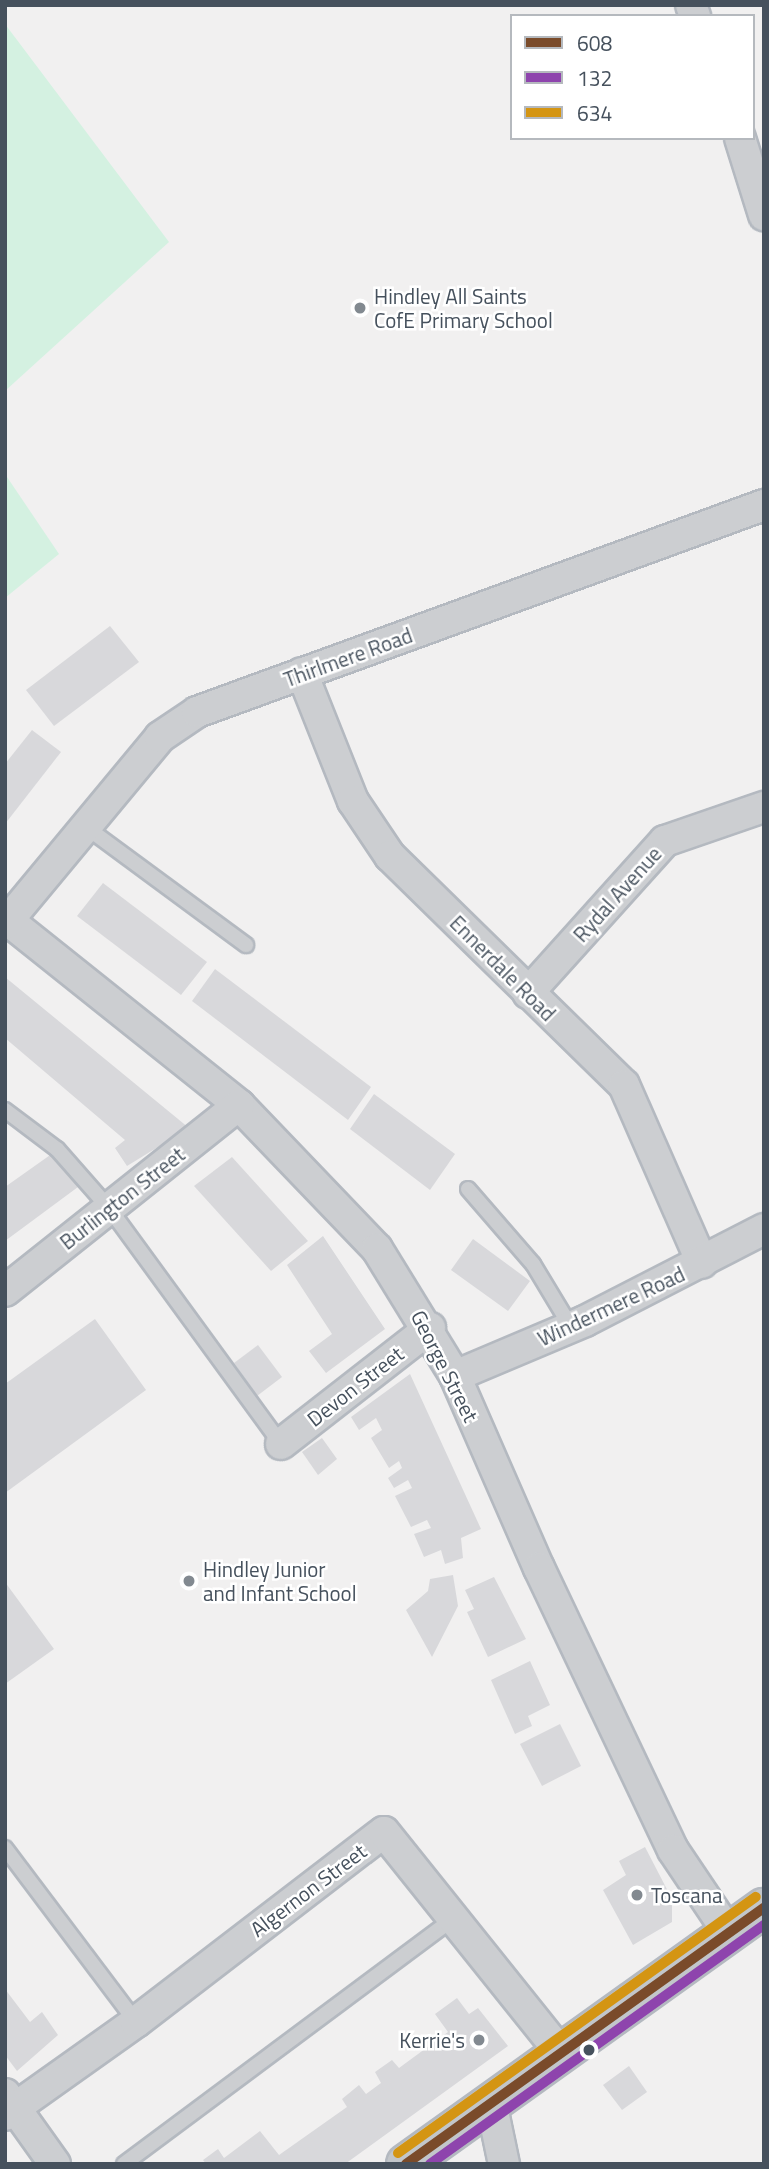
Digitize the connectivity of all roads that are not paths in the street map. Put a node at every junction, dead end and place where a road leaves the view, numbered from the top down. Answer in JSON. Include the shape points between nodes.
{"nodes":[{"id":1,"x":750,"y":144,"type":"edge"},
{"id":2,"x":764,"y":215,"type":"edge"},
{"id":3,"x":764,"y":505,"type":"edge"},
{"id":4,"x":302,"y":673,"type":"junction"},
{"id":5,"x":764,"y":807,"type":"edge"},
{"id":6,"x":86,"y":827,"type":"junction"},
{"id":7,"x":7,"y":921,"type":"edge"},
{"id":8,"x":246,"y":945,"type":"dead end"},
{"id":9,"x":528,"y":993,"type":"junction"},
{"id":10,"x":239,"y":1105,"type":"junction"},
{"id":11,"x":5,"y":1110,"type":"edge"},
{"id":12,"x":468,"y":1189,"type":"dead end"},
{"id":13,"x":109,"y":1208,"type":"junction"},
{"id":14,"x":764,"y":1229,"type":"edge"},
{"id":15,"x":702,"y":1263,"type":"junction"},
{"id":16,"x":5,"y":1291,"type":"edge"},
{"id":17,"x":571,"y":1327,"type":"junction"},
{"id":18,"x":429,"y":1328,"type":"junction"},
{"id":19,"x":455,"y":1376,"type":"junction"},
{"id":20,"x":281,"y":1444,"type":"joint"},
{"id":21,"x":5,"y":1848,"type":"edge"},
{"id":22,"x":764,"y":1908,"type":"edge"},
{"id":23,"x":453,"y":1919,"type":"junction"},
{"id":24,"x":728,"y":1932,"type":"junction"},
{"id":25,"x":136,"y":2022,"type":"junction"},
{"id":26,"x":560,"y":2052,"type":"junction"},
{"id":27,"x":491,"y":2102,"type":"junction"},
{"id":28,"x":9,"y":2106,"type":"edge"},
{"id":29,"x":55,"y":2164,"type":"edge"},
{"id":30,"x":124,"y":2164,"type":"edge"},
{"id":31,"x":406,"y":2164,"type":"edge"},
{"id":32,"x":504,"y":2164,"type":"edge"}],
"edges":[{"from":1,"to":2,"type":"street"},
{"from":3,"to":4,"type":"street","name":"Thirlmere Road"},
{"from":4,"to":6,"type":"street","name":"Thirlmere Road","via":[[197,712],[160,737]]},
{"from":4,"to":9,"type":"street","name":"Ennerdale Road","via":[[353,800],[390,856]]},
{"from":5,"to":9,"type":"street","name":"Rydal Avenue","via":[[665,841]]},
{"from":6,"to":7,"type":"street","name":"Thirlmere Road"},
{"from":6,"to":8,"type":"lane"},
{"from":7,"to":10,"type":"street","name":"George Street"},
{"from":9,"to":15,"type":"street","name":"Ennerdale Road","via":[[624,1085]]},
{"from":10,"to":13,"type":"street","name":"Burlington Street"},
{"from":10,"to":18,"type":"street","name":"George Street","via":[[377,1249]]},
{"from":11,"to":13,"type":"lane","via":[[57,1149]]},
{"from":12,"to":17,"type":"lane","via":[[533,1264]]},
{"from":13,"to":16,"type":"street","name":"Burlington Street"},
{"from":13,"to":20,"type":"lane"},
{"from":14,"to":15,"type":"street","name":"Windermere Road"},
{"from":15,"to":17,"type":"street","name":"Windermere Road"},
{"from":17,"to":19,"type":"street","name":"Windermere Road"},
{"from":18,"to":19,"type":"street","name":"George Street"},
{"from":18,"to":20,"type":"street","name":"Devon Street"},
{"from":19,"to":24,"type":"street","name":"George Street","via":[[539,1568],[673,1850]]},
{"from":21,"to":25,"type":"lane"},
{"from":22,"to":24,"type":"highway"},
{"from":23,"to":25,"type":"street","name":"Algernon Street","via":[[384,1832]]},
{"from":23,"to":26,"type":"street","name":"Algernon Street"},
{"from":23,"to":30,"type":"lane"},
{"from":24,"to":26,"type":"highway"},
{"from":25,"to":28,"type":"street","name":"Algernon Street"},
{"from":26,"to":27,"type":"highway"},
{"from":27,"to":31,"type":"highway"},
{"from":27,"to":32,"type":"street"},
{"from":28,"to":29,"type":"street"}]}
